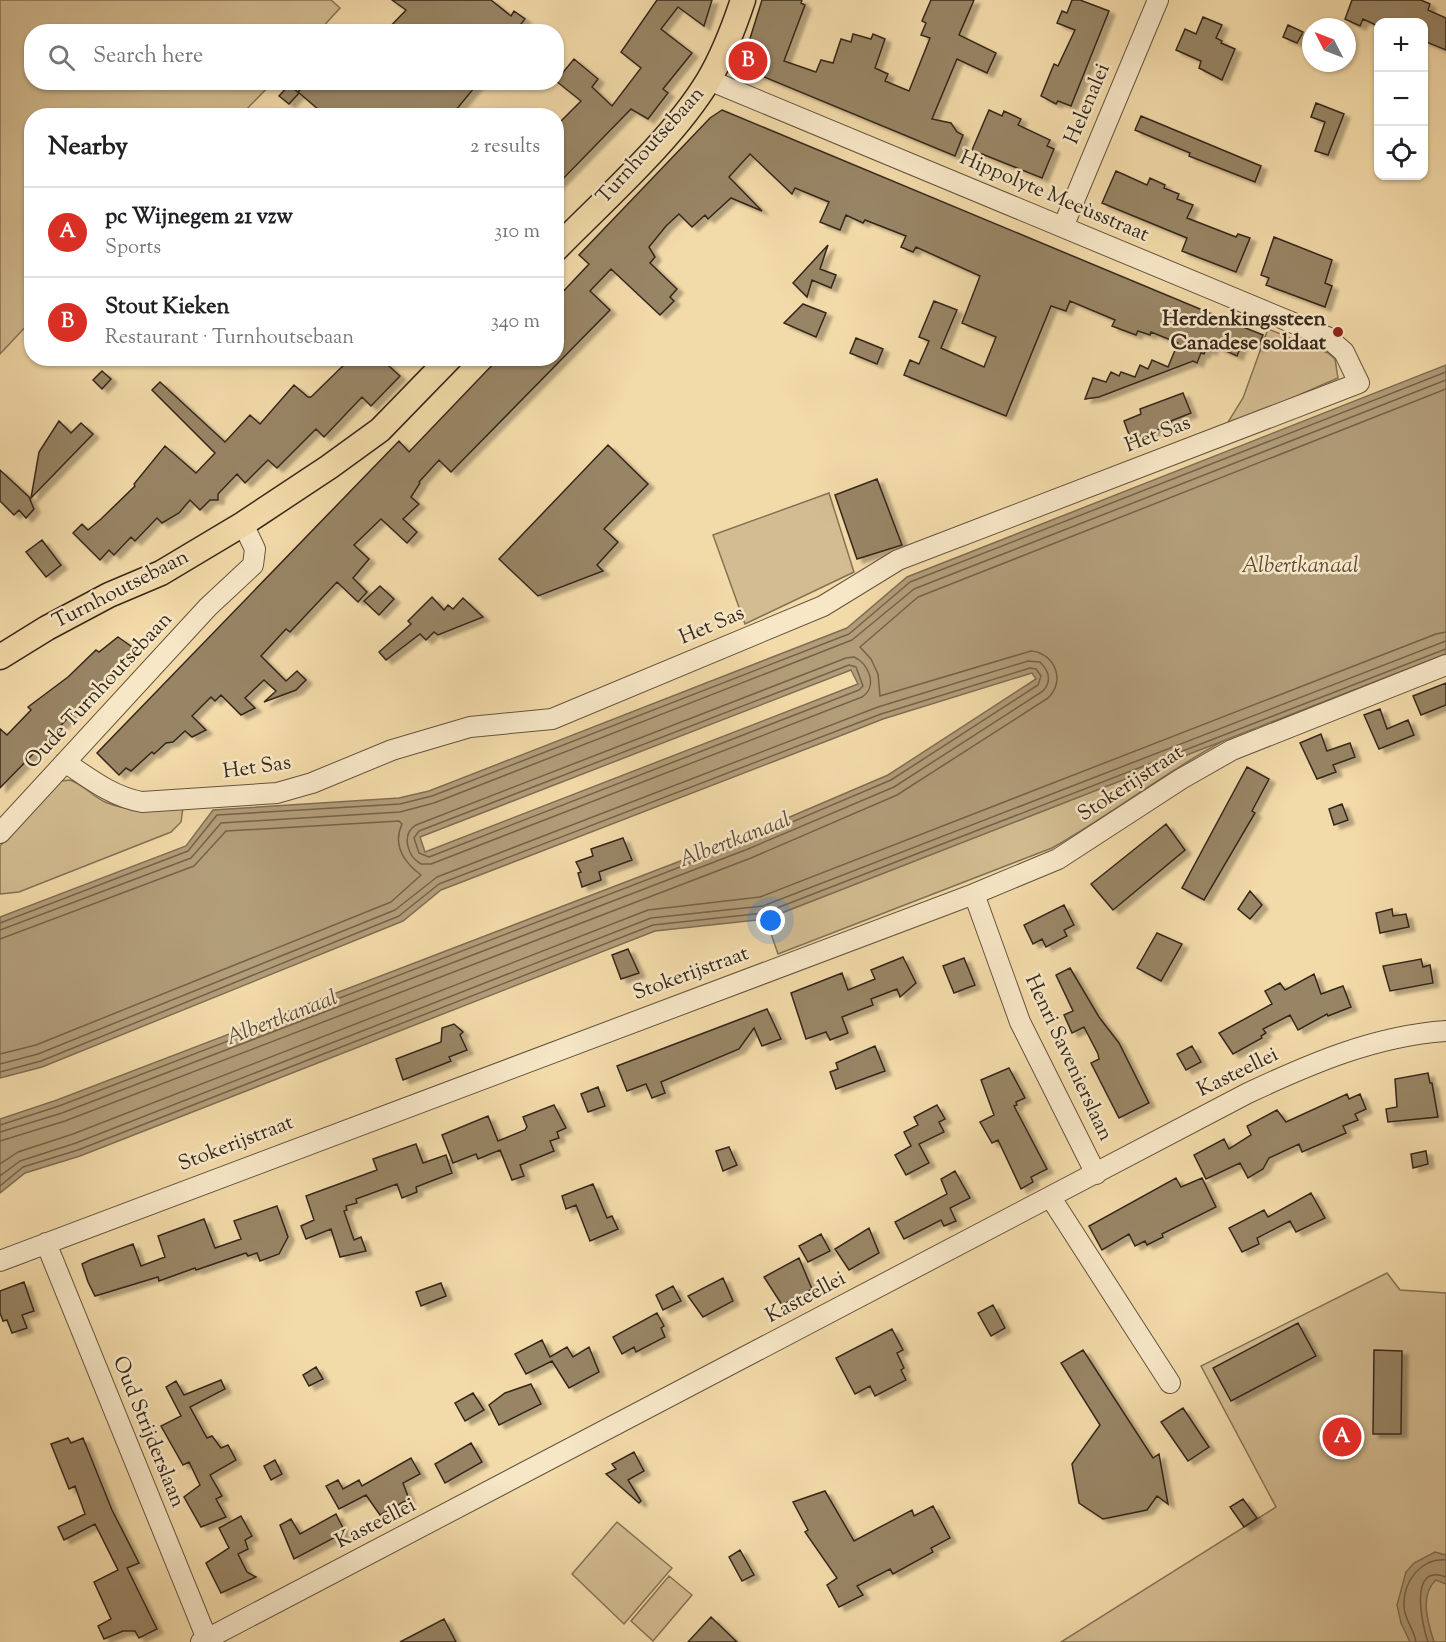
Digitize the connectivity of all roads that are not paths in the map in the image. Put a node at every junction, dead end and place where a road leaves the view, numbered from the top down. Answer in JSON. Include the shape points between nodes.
{"nodes":[{"id":1,"x":743,"y":0,"type":"edge"},
{"id":2,"x":1158,"y":0,"type":"edge"},
{"id":3,"x":709,"y":80,"type":"junction"},
{"id":4,"x":1063,"y":227,"type":"junction"},
{"id":5,"x":564,"y":241,"type":"edge"},
{"id":6,"x":442,"y":366,"type":"edge"},
{"id":7,"x":1359,"y":383,"type":"joint"},
{"id":8,"x":243,"y":524,"type":"junction"},
{"id":9,"x":0,"y":657,"type":"edge"},
{"id":10,"x":1446,"y":665,"type":"edge"},
{"id":11,"x":65,"y":762,"type":"junction"},
{"id":12,"x":0,"y":833,"type":"edge"},
{"id":13,"x":974,"y":894,"type":"junction"},
{"id":14,"x":1446,"y":1031,"type":"edge"},
{"id":15,"x":1096,"y":1174,"type":"junction"},
{"id":16,"x":1050,"y":1198,"type":"junction"},
{"id":17,"x":46,"y":1243,"type":"junction"},
{"id":18,"x":0,"y":1261,"type":"edge"},
{"id":19,"x":1170,"y":1383,"type":"dead end"},
{"id":20,"x":204,"y":1641,"type":"edge"}],
"edges":[{"from":1,"to":3,"type":"main road","name":"Turnhoutsebaan"},
{"from":2,"to":4,"type":"street","name":"Helenalei"},
{"from":3,"to":4,"type":"street","name":"Hippolyte Meeùsstraat"},
{"from":3,"to":5,"type":"main road","name":"Turnhoutsebaan","via":[[664,138]]},
{"from":4,"to":7,"type":"street","name":"Hippolyte Meeùsstraat","via":[[1327,337],[1344,352]]},
{"from":6,"to":8,"type":"main road","name":"Turnhoutsebaan","via":[[381,430]]},
{"from":7,"to":11,"type":"street","name":"Het Sas","via":[[898,560],[823,606],[552,719],[470,727],[392,750],[277,793],[142,802],[109,791]]},
{"from":8,"to":9,"type":"main road","name":"Turnhoutsebaan","via":[[161,573],[98,600]]},
{"from":8,"to":11,"type":"street","name":"Oude Turnhoutsebaan","via":[[256,560]]},
{"from":10,"to":13,"type":"street","name":"Stokerijstraat","via":[[1232,750],[1058,859]]},
{"from":11,"to":12,"type":"street","name":"Oude Turnhoutsebaan"},
{"from":13,"to":15,"type":"street","name":"Henri Savenierslaan","via":[[1020,1022]]},
{"from":13,"to":17,"type":"street","name":"Stokerijstraat"},
{"from":14,"to":15,"type":"street","name":"Kasteellei","via":[[1384,1040],[1321,1060],[1248,1093]]},
{"from":15,"to":16,"type":"street","name":"Kasteellei"},
{"from":16,"to":19,"type":"street"},
{"from":16,"to":20,"type":"street","name":"Kasteellei"},
{"from":17,"to":18,"type":"street","name":"Stokerijstraat"},
{"from":17,"to":20,"type":"street","name":"Oud Strijderslaan"}]}
